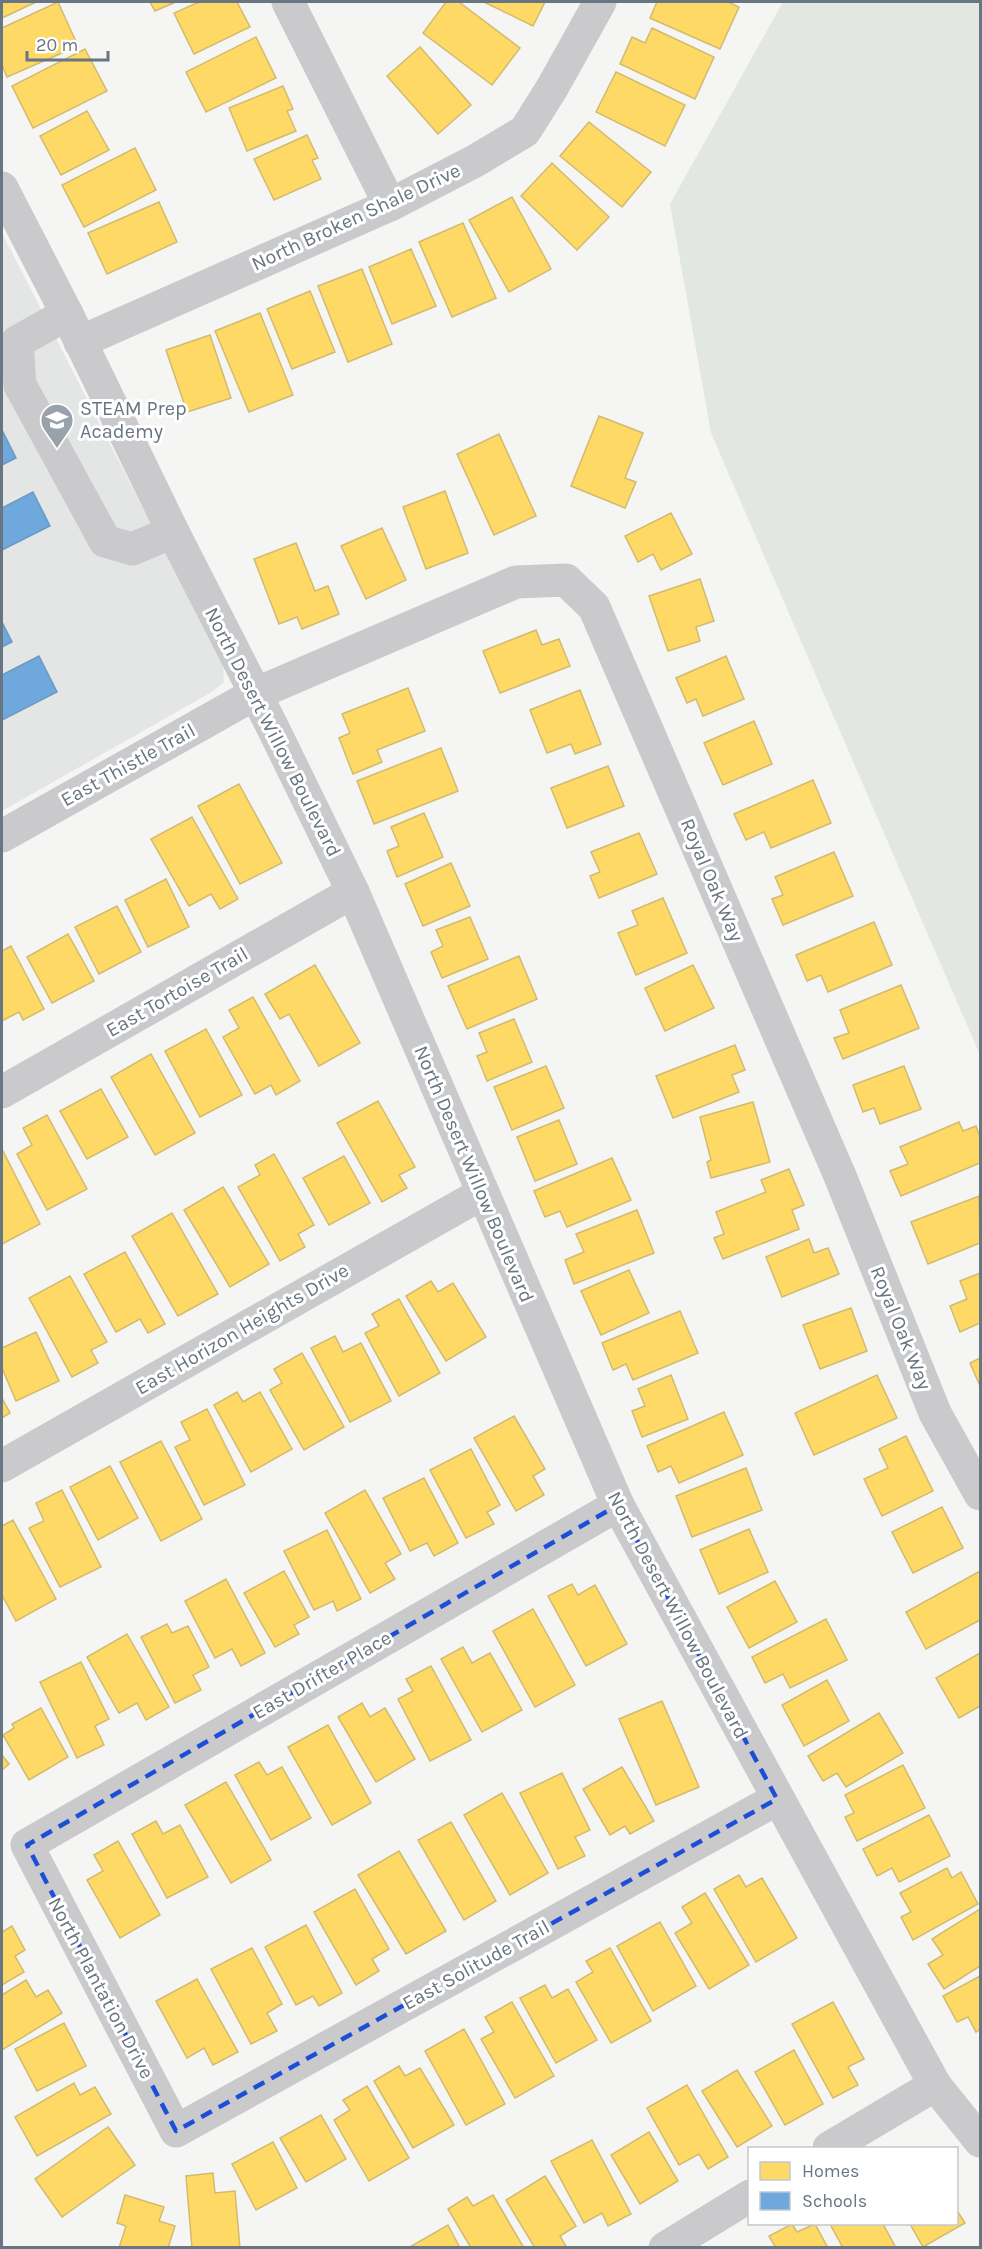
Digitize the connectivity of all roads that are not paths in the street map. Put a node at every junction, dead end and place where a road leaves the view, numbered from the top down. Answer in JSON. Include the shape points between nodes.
{"nodes":[{"id":1,"x":288,"y":2,"type":"edge"},
{"id":2,"x":600,"y":2,"type":"edge"},
{"id":3,"x":4,"y":199,"type":"edge"},
{"id":4,"x":390,"y":205,"type":"junction"},
{"id":5,"x":74,"y":328,"type":"junction"},
{"id":6,"x":173,"y":532,"type":"junction"},
{"id":7,"x":255,"y":694,"type":"junction"},
{"id":8,"x":2,"y":836,"type":"edge"},
{"id":9,"x":353,"y":892,"type":"junction"},
{"id":10,"x":2,"y":1092,"type":"edge"},
{"id":11,"x":483,"y":1194,"type":"junction"},
{"id":12,"x":2,"y":1466,"type":"edge"},
{"id":13,"x":981,"y":1494,"type":"edge"},
{"id":14,"x":618,"y":1505,"type":"junction"},
{"id":15,"x":777,"y":1799,"type":"junction"},
{"id":16,"x":27,"y":1845,"type":"joint"},
{"id":17,"x":935,"y":2085,"type":"junction"},
{"id":18,"x":176,"y":2131,"type":"joint"},
{"id":19,"x":981,"y":2141,"type":"edge"},
{"id":20,"x":831,"y":2147,"type":"edge"},
{"id":21,"x":748,"y":2197,"type":"edge"},
{"id":22,"x":665,"y":2247,"type":"edge"}],
"edges":[{"from":1,"to":4,"type":"street"},
{"from":2,"to":4,"type":"street","name":"North Broken Shale Drive","via":[[525,131]]},
{"from":3,"to":5,"type":"street","name":"North Desert Willow Boulevard"},
{"from":4,"to":5,"type":"street","name":"North Broken Shale Drive"},
{"from":5,"to":6,"type":"street","name":"North Desert Willow Boulevard"},
{"from":5,"to":6,"type":"street","name":"North Broken Shale Drive","via":[[17,342],[20,386],[105,541],[132,549]]},
{"from":6,"to":7,"type":"street","name":"North Desert Willow Boulevard"},
{"from":7,"to":8,"type":"street","name":"East Thistle Trail"},
{"from":7,"to":9,"type":"street","name":"North Desert Willow Boulevard"},
{"from":7,"to":13,"type":"street","name":"Royal Oak Way","via":[[516,582],[566,580],[594,607],[840,1176],[935,1413]]},
{"from":9,"to":10,"type":"street","name":"East Tortoise Trail"},
{"from":9,"to":11,"type":"street","name":"North Desert Willow Boulevard"},
{"from":11,"to":12,"type":"street","name":"East Horizon Heights Drive"},
{"from":11,"to":14,"type":"street","name":"North Desert Willow Boulevard"},
{"from":14,"to":15,"type":"street","name":"North Desert Willow Boulevard"},
{"from":14,"to":16,"type":"street","name":"East Drifter Place"},
{"from":15,"to":17,"type":"street","name":"North Desert Willow Boulevard"},
{"from":15,"to":18,"type":"street","name":"East Solitude Trail"},
{"from":16,"to":18,"type":"street","name":"North Plantation Drive"},
{"from":17,"to":19,"type":"street","name":"North Desert Willow Boulevard"},
{"from":17,"to":20,"type":"street"},
{"from":21,"to":22,"type":"street"}]}
